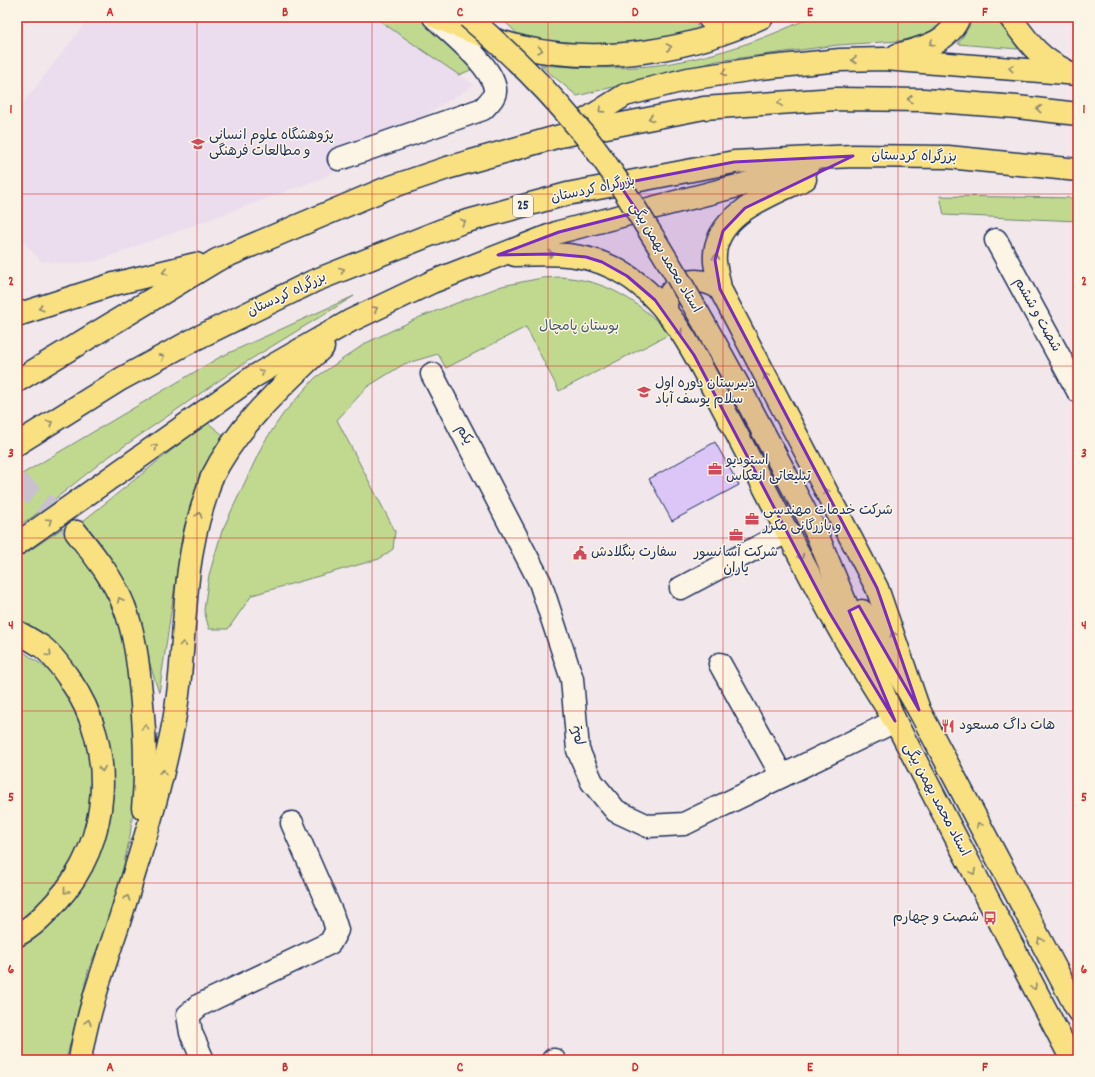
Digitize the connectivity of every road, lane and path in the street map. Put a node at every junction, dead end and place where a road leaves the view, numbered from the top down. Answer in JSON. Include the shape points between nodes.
{"nodes":[{"id":1,"x":435,"y":17,"type":"edge"},
{"id":2,"x":468,"y":17,"type":"edge"},
{"id":3,"x":708,"y":17,"type":"edge"},
{"id":4,"x":959,"y":17,"type":"edge"},
{"id":5,"x":1010,"y":17,"type":"edge"},
{"id":6,"x":753,"y":22,"type":"edge"},
{"id":7,"x":884,"y":59,"type":"junction"},
{"id":8,"x":1076,"y":74,"type":"edge"},
{"id":9,"x":1078,"y":114,"type":"edge"},
{"id":10,"x":560,"y":136,"type":"junction"},
{"id":11,"x":853,"y":156,"type":"junction"},
{"id":12,"x":339,"y":159,"type":"dead end"},
{"id":13,"x":1078,"y":170,"type":"edge"},
{"id":14,"x":996,"y":240,"type":"dead end"},
{"id":15,"x":498,"y":255,"type":"junction"},
{"id":16,"x":217,"y":260,"type":"junction"},
{"id":17,"x":720,"y":289,"type":"junction"},
{"id":18,"x":666,"y":312,"type":"junction"},
{"id":19,"x":17,"y":315,"type":"edge"},
{"id":20,"x":350,"y":321,"type":"junction"},
{"id":21,"x":432,"y":374,"type":"dead end"},
{"id":22,"x":17,"y":381,"type":"edge"},
{"id":23,"x":1078,"y":391,"type":"edge"},
{"id":24,"x":17,"y":444,"type":"edge"},
{"id":25,"x":788,"y":531,"type":"junction"},
{"id":26,"x":76,"y":532,"type":"tunnel mouth"},
{"id":27,"x":816,"y":532,"type":"junction"},
{"id":28,"x":17,"y":544,"type":"edge"},
{"id":29,"x":681,"y":588,"type":"dead end"},
{"id":30,"x":17,"y":632,"type":"edge"},
{"id":31,"x":720,"y":664,"type":"dead end"},
{"id":32,"x":919,"y":710,"type":"junction"},
{"id":33,"x":895,"y":721,"type":"junction"},
{"id":34,"x":782,"y":776,"type":"junction"},
{"id":35,"x":292,"y":823,"type":"dead end"},
{"id":36,"x":134,"y":877,"type":"junction"},
{"id":37,"x":17,"y":935,"type":"edge"},
{"id":38,"x":1078,"y":1011,"type":"edge"},
{"id":39,"x":80,"y":1060,"type":"edge"},
{"id":40,"x":203,"y":1060,"type":"edge"},
{"id":41,"x":1072,"y":1060,"type":"edge"}],
"edges":[{"from":1,"to":6,"type":"main road","one_way":true,"via":[[473,33],[526,48],[592,55],[652,50],[688,43]]},
{"from":1,"to":12,"type":"street","via":[[481,63],[492,78],[495,90],[493,99],[483,109]]},
{"from":2,"to":27,"type":"main road","name":"استاد محمد بهمن بیگی","bridge":true,"via":[[503,46],[543,87],[578,126],[608,167],[711,334]]},
{"from":3,"to":6,"type":"main road","via":[[717,27]]},
{"from":4,"to":7,"type":"main road","one_way":true,"via":[[952,30],[934,44]]},
{"from":5,"to":8,"type":"main road","via":[[1034,50],[1051,64]]},
{"from":8,"to":7,"type":"main road","one_way":true},
{"from":7,"to":10,"type":"main road","one_way":true,"via":[[840,60],[769,67],[688,79],[625,95]]},
{"from":9,"to":10,"type":"main road","one_way":true,"via":[[924,100],[836,99],[704,108]]},
{"from":10,"to":16,"type":"main road","via":[[447,168],[385,189]]},
{"from":11,"to":13,"type":"main road","name":"بزرگراه کردستان","number":"25","via":[[948,156]]},
{"from":11,"to":15,"type":"main road","via":[[559,232]]},
{"from":17,"to":11,"type":"main road","one_way":true,"via":[[715,260],[720,237],[731,220],[745,208]]},
{"from":24,"to":11,"type":"main road","name":"بزرگراه کردستان","number":"25","one_way":true,"via":[[121,379],[191,341],[314,281],[460,223],[567,194],[734,162]]},
{"from":14,"to":23,"type":"street","name":"شصت و ششم"},
{"from":15,"to":18,"type":"main road","one_way":true,"via":[[570,254],[602,262],[645,290]]},
{"from":20,"to":15,"type":"main road","one_way":true,"via":[[432,282]]},
{"from":16,"to":19,"type":"main road","one_way":true,"via":[[114,284]]},
{"from":16,"to":22,"type":"main road"},
{"from":17,"to":18,"type":"main road","via":[[700,280],[686,282],[676,287],[667,299]]},
{"from":32,"to":17,"type":"main road","one_way":true,"via":[[877,588]]},
{"from":18,"to":25,"type":"main road","one_way":true,"via":[[694,355]]},
{"from":28,"to":20,"type":"main road","one_way":true,"via":[[253,377]]},
{"from":36,"to":20,"type":"main road","one_way":true,"via":[[173,730],[189,558],[195,528],[211,480],[235,437],[272,395]]},
{"from":21,"to":34,"type":"street","name":"یکم","via":[[540,582],[572,679],[578,750],[592,782],[616,811],[648,826],[684,824]]},
{"from":25,"to":29,"type":"street"},
{"from":25,"to":33,"type":"main road","one_way":true,"via":[[829,612]]},
{"from":36,"to":26,"type":"main road","one_way":true,"via":[[146,784],[146,751],[137,652],[130,624],[113,584]]},
{"from":27,"to":32,"type":"main road","name":"استاد محمد بهمن بیگی"},
{"from":27,"to":33,"type":"main road","name":"استاد محمد بهمن بیگی"},
{"from":30,"to":37,"type":"main road","one_way":true,"via":[[41,646],[61,666],[80,693],[100,750],[103,780],[95,835],[84,863],[68,889],[47,912]]},
{"from":31,"to":34,"type":"street"},
{"from":38,"to":32,"type":"main road","name":"استاد محمد بهمن بیگی","one_way":true},
{"from":33,"to":34,"type":"street","name":"یکم"},
{"from":33,"to":41,"type":"main road","name":"استاد محمد بهمن بیگی","one_way":true},
{"from":35,"to":40,"type":"street","via":[[337,930],[330,943],[200,1005],[188,1015],[191,1033]]},
{"from":39,"to":36,"type":"main road","one_way":true,"via":[[98,985]]}]}
